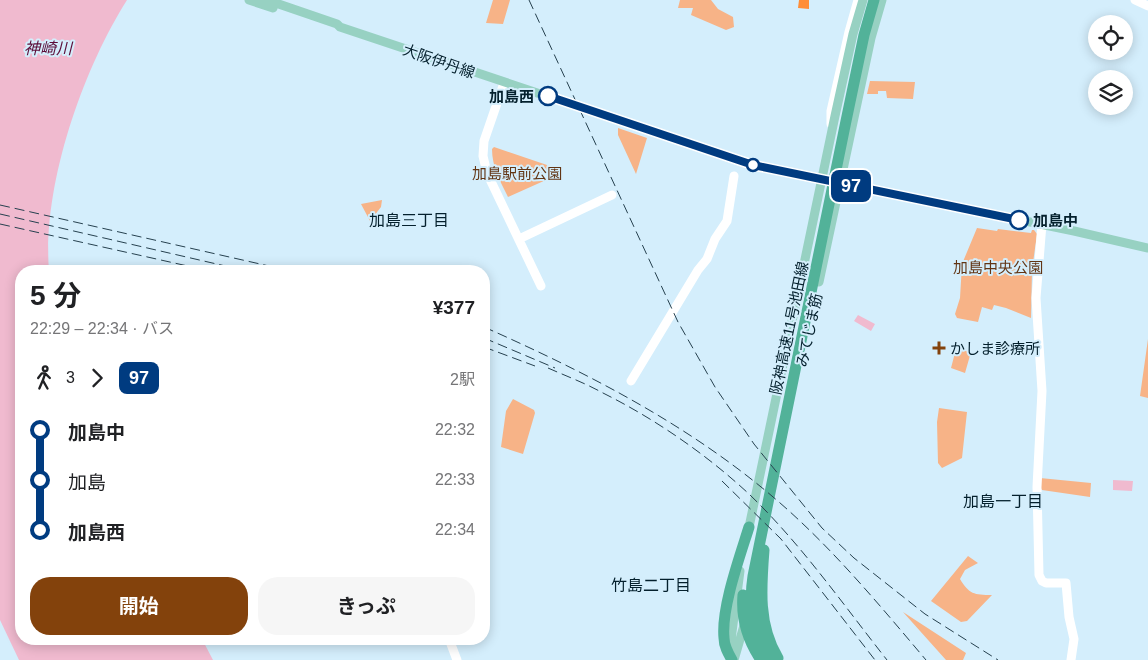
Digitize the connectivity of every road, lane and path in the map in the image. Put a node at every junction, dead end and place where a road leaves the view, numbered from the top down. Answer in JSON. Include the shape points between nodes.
{"nodes":[{"id":1,"x":249,"y":0,"type":"edge"},
{"id":2,"x":267,"y":0,"type":"edge"},
{"id":3,"x":858,"y":0,"type":"edge"},
{"id":4,"x":863,"y":0,"type":"edge"},
{"id":5,"x":867,"y":0,"type":"edge"},
{"id":6,"x":874,"y":0,"type":"edge"},
{"id":7,"x":884,"y":0,"type":"edge"},
{"id":8,"x":1135,"y":0,"type":"edge"},
{"id":9,"x":1148,"y":6,"type":"edge"},
{"id":10,"x":340,"y":27,"type":"junction"},
{"id":11,"x":504,"y":83,"type":"junction"},
{"id":12,"x":831,"y":136,"type":"junction"},
{"id":13,"x":849,"y":139,"type":"junction"},
{"id":14,"x":734,"y":176,"type":"dead end"},
{"id":15,"x":822,"y":180,"type":"junction"},
{"id":16,"x":840,"y":184,"type":"junction"},
{"id":17,"x":612,"y":195,"type":"dead end"},
{"id":18,"x":1042,"y":224,"type":"junction"},
{"id":19,"x":519,"y":239,"type":"junction"},
{"id":20,"x":1148,"y":248,"type":"edge"},
{"id":21,"x":541,"y":286,"type":"dead end"},
{"id":22,"x":631,"y":381,"type":"dead end"},
{"id":23,"x":749,"y":527,"type":"junction"},
{"id":24,"x":764,"y":550,"type":"junction"},
{"id":25,"x":451,"y":645,"type":"edge"},
{"id":26,"x":457,"y":660,"type":"edge"},
{"id":27,"x":728,"y":660,"type":"edge"},
{"id":28,"x":733,"y":660,"type":"edge"},
{"id":29,"x":761,"y":660,"type":"edge"},
{"id":30,"x":771,"y":660,"type":"edge"},
{"id":31,"x":779,"y":660,"type":"edge"},
{"id":32,"x":1071,"y":660,"type":"edge"}],
"edges":[{"from":1,"to":10,"type":"main road","name":"大阪伊丹線"},
{"from":2,"to":10,"type":"main road","name":"大阪伊丹線"},
{"from":3,"to":12,"type":"street","via":[[831,110]]},
{"from":4,"to":12,"type":"main road","name":"みてじま筋"},
{"from":5,"to":29,"type":"highway","name":"阪神高速11号池田線","via":[[746,575],[745,624]]},
{"from":6,"to":30,"type":"highway","name":"阪神高速11号池田線","via":[[864,35],[753,576],[750,598],[753,620]]},
{"from":7,"to":13,"type":"main road","name":"みてじま筋","via":[[871,38]]},
{"from":7,"to":13,"type":"street","via":[[858,116]]},
{"from":8,"to":9,"type":"street"},
{"from":10,"to":11,"type":"main road","name":"大阪伊丹線"},
{"from":11,"to":15,"type":"main road","name":"大阪伊丹線","via":[[747,163]]},
{"from":11,"to":19,"type":"street","via":[[484,141],[483,156],[487,173]]},
{"from":12,"to":15,"type":"main road","name":"みてじま筋"},
{"from":13,"to":16,"type":"main road","name":"みてじま筋"},
{"from":14,"to":22,"type":"street","via":[[727,221]]},
{"from":15,"to":16,"type":"main road","name":"大阪伊丹線"},
{"from":15,"to":23,"type":"main road","name":"みてじま筋"},
{"from":16,"to":18,"type":"main road","name":"大阪伊丹線"},
{"from":16,"to":24,"type":"main road","name":"みてじま筋"},
{"from":17,"to":19,"type":"street"},
{"from":18,"to":20,"type":"main road","name":"大阪伊丹線"},
{"from":18,"to":32,"type":"street","via":[[1036,298],[1042,391],[1037,479],[1039,575],[1046,584],[1066,583],[1074,639]]},
{"from":19,"to":21,"type":"street"},
{"from":23,"to":27,"type":"main road","name":"みてじま筋","via":[[738,578]]},
{"from":23,"to":28,"type":"highway","via":[[725,619],[724,643]]},
{"from":24,"to":28,"type":"main road","name":"みてじま筋","via":[[757,585]]},
{"from":24,"to":31,"type":"highway","via":[[762,613],[766,633]]},
{"from":25,"to":26,"type":"street"}]}
